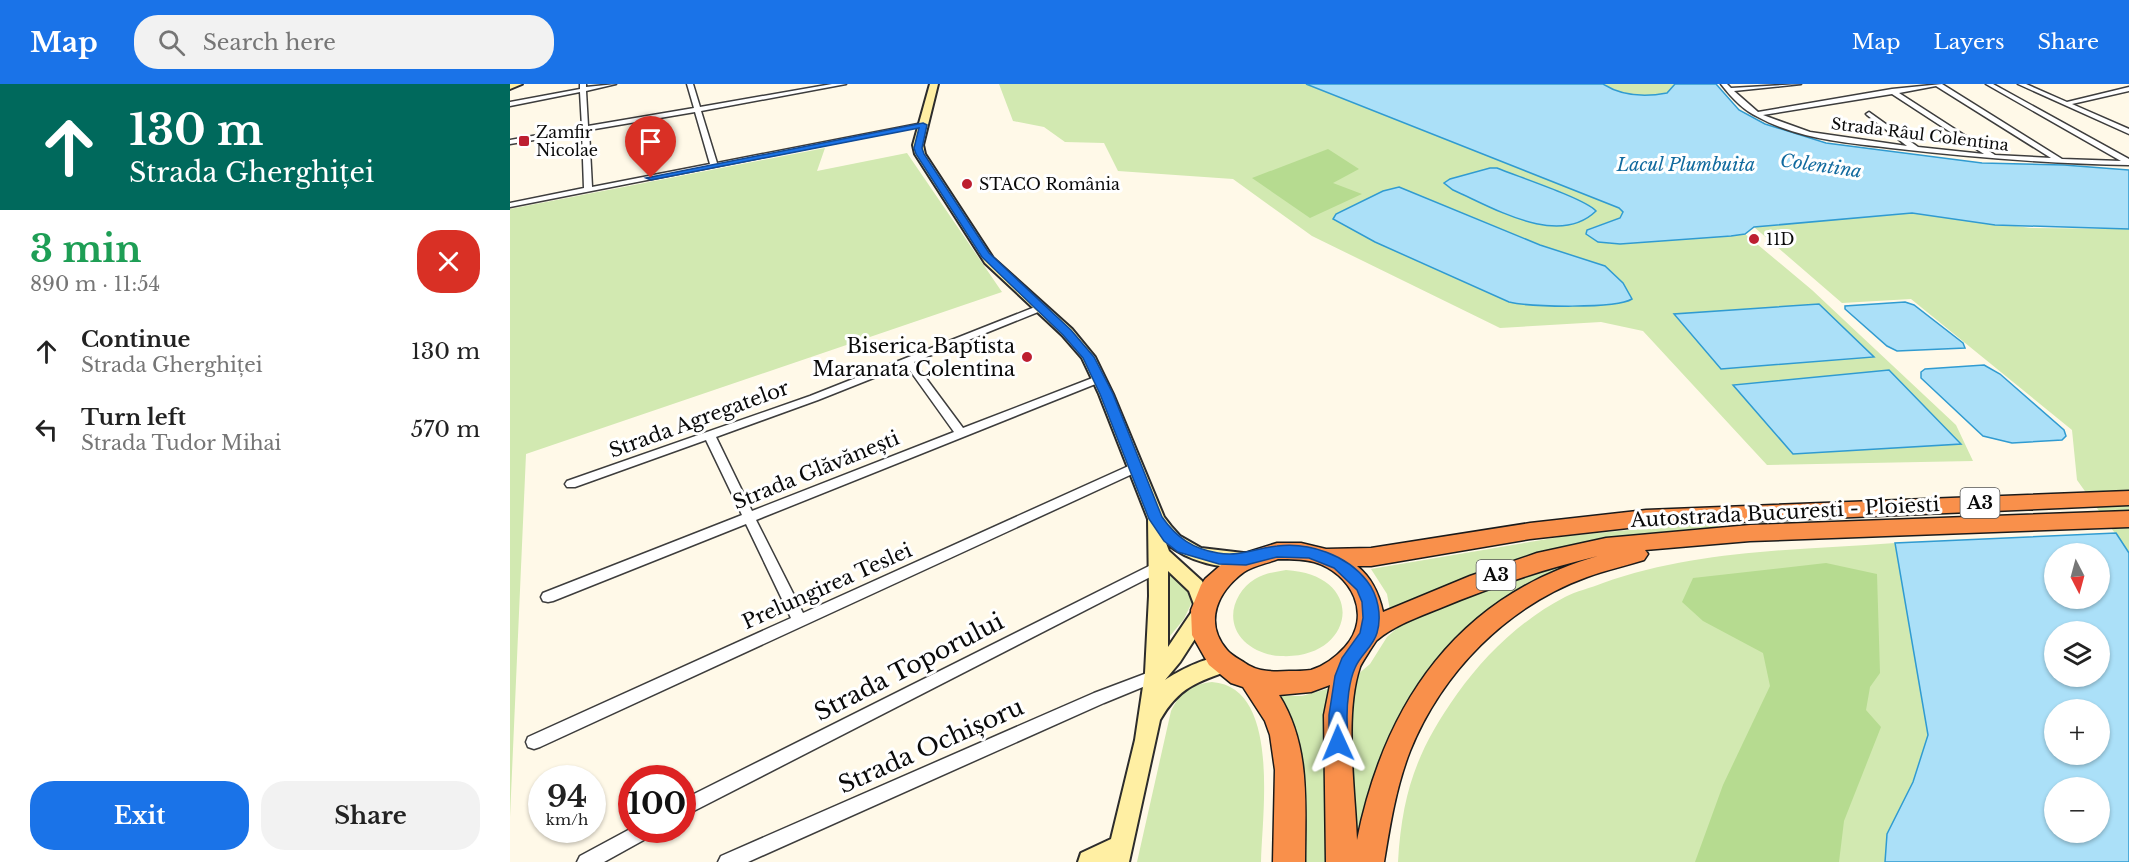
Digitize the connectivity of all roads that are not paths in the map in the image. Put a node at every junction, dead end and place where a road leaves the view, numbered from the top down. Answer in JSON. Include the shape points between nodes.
{"nodes":[{"id":1,"x":518,"y":84,"type":"edge"},
{"id":2,"x":613,"y":84,"type":"edge"},
{"id":3,"x":690,"y":84,"type":"edge"},
{"id":4,"x":794,"y":84,"type":"edge"},
{"id":5,"x":843,"y":84,"type":"edge"},
{"id":6,"x":934,"y":84,"type":"edge"},
{"id":7,"x":1798,"y":84,"type":"edge"},
{"id":8,"x":1938,"y":84,"type":"edge"},
{"id":9,"x":1989,"y":84,"type":"edge"},
{"id":10,"x":2026,"y":85,"type":"edge"},
{"id":11,"x":510,"y":86,"type":"edge"},
{"id":12,"x":583,"y":87,"type":"edge"},
{"id":13,"x":1726,"y":87,"type":"edge"},
{"id":14,"x":2129,"y":89,"type":"edge"},
{"id":15,"x":1892,"y":91,"type":"junction"},
{"id":16,"x":799,"y":92,"type":"junction"},
{"id":17,"x":510,"y":104,"type":"edge"},
{"id":18,"x":2066,"y":104,"type":"junction"},
{"id":19,"x":697,"y":109,"type":"junction"},
{"id":20,"x":1757,"y":114,"type":"junction"},
{"id":21,"x":1869,"y":114,"type":"dead end"},
{"id":22,"x":923,"y":125,"type":"junction"},
{"id":23,"x":584,"y":129,"type":"junction"},
{"id":24,"x":2129,"y":132,"type":"edge"},
{"id":25,"x":510,"y":142,"type":"edge"},
{"id":26,"x":1918,"y":150,"type":"junction"},
{"id":27,"x":1994,"y":158,"type":"junction"},
{"id":28,"x":2060,"y":160,"type":"junction"},
{"id":29,"x":2129,"y":163,"type":"edge"},
{"id":30,"x":714,"y":165,"type":"junction"},
{"id":31,"x":588,"y":190,"type":"junction"},
{"id":32,"x":510,"y":205,"type":"edge"},
{"id":33,"x":1040,"y":308,"type":"junction"},
{"id":34,"x":908,"y":361,"type":"junction"},
{"id":35,"x":1099,"y":379,"type":"junction"},
{"id":36,"x":960,"y":432,"type":"junction"},
{"id":37,"x":709,"y":435,"type":"junction"},
{"id":38,"x":1137,"y":467,"type":"junction"},
{"id":39,"x":571,"y":484,"type":"dead end"},
{"id":40,"x":2129,"y":498,"type":"edge"},
{"id":41,"x":748,"y":518,"type":"junction"},
{"id":42,"x":1156,"y":519,"type":"junction"},
{"id":43,"x":1835,"y":519,"type":"junction"},
{"id":44,"x":2129,"y":519,"type":"edge"},
{"id":45,"x":1750,"y":533,"type":"junction"},
{"id":46,"x":1158,"y":547,"type":"junction"},
{"id":47,"x":1326,"y":557,"type":"junction"},
{"id":48,"x":1246,"y":560,"type":"junction"},
{"id":49,"x":1157,"y":567,"type":"junction"},
{"id":50,"x":548,"y":597,"type":"dead end"},
{"id":51,"x":1203,"y":609,"type":"junction"},
{"id":52,"x":799,"y":620,"type":"junction"},
{"id":53,"x":1369,"y":633,"type":"junction"},
{"id":54,"x":1348,"y":663,"type":"junction"},
{"id":55,"x":1224,"y":664,"type":"junction"},
{"id":56,"x":1155,"y":676,"type":"junction"},
{"id":57,"x":1253,"y":680,"type":"junction"},
{"id":58,"x":1150,"y":722,"type":"junction"},
{"id":59,"x":534,"y":742,"type":"dead end"},
{"id":60,"x":696,"y":802,"type":"edge"},
{"id":61,"x":621,"y":843,"type":"edge"},
{"id":62,"x":1119,"y":854,"type":"edge"},
{"id":63,"x":586,"y":862,"type":"edge"},
{"id":64,"x":727,"y":862,"type":"edge"},
{"id":65,"x":1090,"y":862,"type":"edge"},
{"id":66,"x":1289,"y":862,"type":"edge"},
{"id":67,"x":1342,"y":862,"type":"edge"},
{"id":68,"x":1368,"y":862,"type":"edge"}],
"edges":[{"from":1,"to":11,"type":"main road"},
{"from":2,"to":12,"type":"street"},
{"from":3,"to":19,"type":"street"},
{"from":4,"to":16,"type":"street"},
{"from":5,"to":16,"type":"street"},
{"from":6,"to":22,"type":"main road"},
{"from":7,"to":13,"type":"street"},
{"from":8,"to":15,"type":"street"},
{"from":8,"to":28,"type":"street"},
{"from":9,"to":29,"type":"street"},
{"from":10,"to":18,"type":"street"},
{"from":12,"to":17,"type":"street"},
{"from":12,"to":23,"type":"street"},
{"from":13,"to":20,"type":"street","name":"Strada Râul Colentina"},
{"from":14,"to":18,"type":"street"},
{"from":15,"to":20,"type":"street"},
{"from":15,"to":27,"type":"street"},
{"from":16,"to":19,"type":"street"},
{"from":18,"to":24,"type":"street"},
{"from":19,"to":23,"type":"street"},
{"from":19,"to":30,"type":"street"},
{"from":20,"to":26,"type":"street","name":"Strada Râul Colentina","via":[[1815,135]]},
{"from":21,"to":26,"type":"street"},
{"from":22,"to":30,"type":"street"},
{"from":22,"to":33,"type":"main road","via":[[918,151],[935,180],[989,260]]},
{"from":23,"to":25,"type":"street"},
{"from":23,"to":31,"type":"street"},
{"from":26,"to":27,"type":"street","name":"Strada Râul Colentina"},
{"from":27,"to":28,"type":"street","name":"Strada Râul Colentina"},
{"from":28,"to":29,"type":"street","name":"Strada Râul Colentina"},
{"from":30,"to":31,"type":"street"},
{"from":31,"to":32,"type":"street"},
{"from":33,"to":34,"type":"street","name":"Strada Agregatelor"},
{"from":33,"to":35,"type":"main road","via":[[1075,341]]},
{"from":34,"to":36,"type":"street"},
{"from":34,"to":37,"type":"street","name":"Strada Agregatelor"},
{"from":35,"to":36,"type":"street","name":"Strada Glăvănești"},
{"from":35,"to":38,"type":"main road"},
{"from":36,"to":41,"type":"street","name":"Strada Glăvănești"},
{"from":37,"to":39,"type":"street","name":"Strada Agregatelor"},
{"from":37,"to":41,"type":"street"},
{"from":38,"to":42,"type":"main road"},
{"from":38,"to":52,"type":"street","name":"Prelungirea Teslei"},
{"from":40,"to":43,"type":"highway","name":"Autostrada Bucuresti - Ploiesti","number":"A3"},
{"from":41,"to":50,"type":"street","name":"Strada Glăvănești"},
{"from":41,"to":52,"type":"street"},
{"from":42,"to":46,"type":"main road"},
{"from":42,"to":48,"type":"main road","via":[[1183,548],[1219,559]]},
{"from":43,"to":44,"type":"highway","name":"Autostrada Bucuresti - Ploiesti","number":"A3"},
{"from":43,"to":45,"type":"highway","number":"A3"},
{"from":43,"to":47,"type":"highway","name":"Autostrada Bucuresti - Ploiesti","number":"A3","via":[[1646,518],[1371,557]]},
{"from":45,"to":53,"type":"highway","number":"A3","via":[[1633,542],[1537,562],[1438,598]]},
{"from":45,"to":68,"type":"highway","via":[[1598,564],[1533,591],[1471,638],[1429,685],[1393,754],[1377,805]]},
{"from":46,"to":49,"type":"main road"},
{"from":46,"to":51,"type":"main road","via":[[1198,587]]},
{"from":47,"to":48,"type":"highway","number":"A3","via":[[1286,551]]},
{"from":47,"to":53,"type":"highway","number":"A3","via":[[1346,569],[1363,587],[1370,602]]},
{"from":48,"to":51,"type":"highway","number":"A3","via":[[1219,578]]},
{"from":49,"to":56,"type":"main road"},
{"from":49,"to":60,"type":"street","name":"Strada Toporului"},
{"from":51,"to":55,"type":"highway","number":"A3","via":[[1206,641]]},
{"from":51,"to":56,"type":"main road"},
{"from":52,"to":59,"type":"street","name":"Prelungirea Teslei"},
{"from":53,"to":54,"type":"highway","number":"A3"},
{"from":54,"to":57,"type":"highway","number":"A3","via":[[1332,673],[1293,684]]},
{"from":54,"to":67,"type":"highway","number":"A3","via":[[1338,715]]},
{"from":55,"to":57,"type":"highway","number":"A3"},
{"from":55,"to":58,"type":"main road","via":[[1194,673],[1173,685],[1160,699]]},
{"from":56,"to":58,"type":"main road"},
{"from":56,"to":64,"type":"street","name":"Strada Ochișoru"},
{"from":57,"to":66,"type":"highway","number":"A3","via":[[1278,719],[1286,746]]},
{"from":58,"to":62,"type":"main road"},
{"from":61,"to":63,"type":"street"},
{"from":62,"to":65,"type":"main road"}]}
